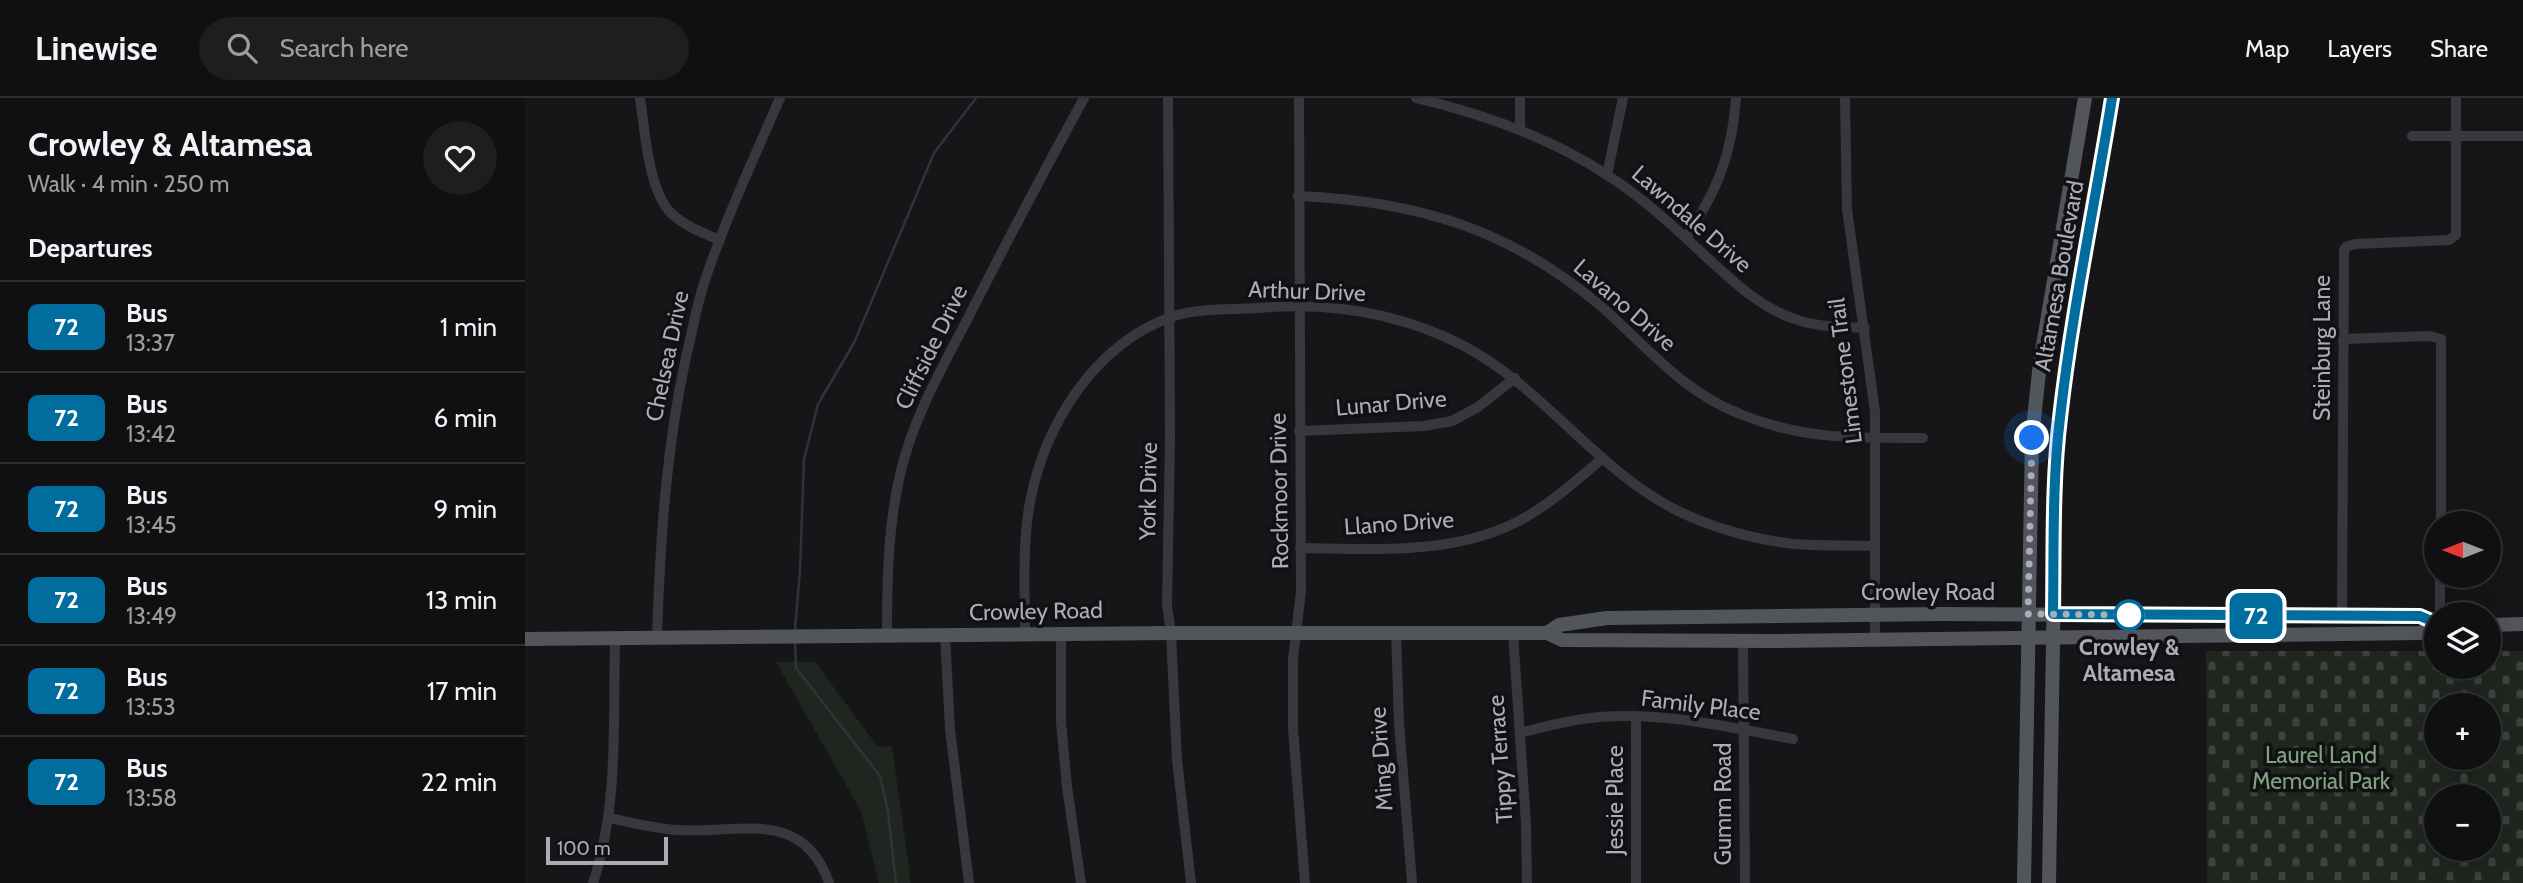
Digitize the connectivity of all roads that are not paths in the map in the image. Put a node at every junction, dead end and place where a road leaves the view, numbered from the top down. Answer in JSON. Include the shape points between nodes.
{"nodes":[{"id":1,"x":640,"y":98,"type":"edge"},
{"id":2,"x":780,"y":98,"type":"edge"},
{"id":3,"x":1084,"y":98,"type":"edge"},
{"id":4,"x":1168,"y":98,"type":"edge"},
{"id":5,"x":1299,"y":98,"type":"edge"},
{"id":6,"x":1416,"y":98,"type":"edge"},
{"id":7,"x":1520,"y":98,"type":"edge"},
{"id":8,"x":1623,"y":98,"type":"edge"},
{"id":9,"x":1736,"y":98,"type":"edge"},
{"id":10,"x":1845,"y":98,"type":"edge"},
{"id":11,"x":2085,"y":98,"type":"edge"},
{"id":12,"x":2112,"y":98,"type":"edge"},
{"id":13,"x":2456,"y":98,"type":"edge"},
{"id":14,"x":1520,"y":130,"type":"junction"},
{"id":15,"x":2412,"y":136,"type":"dead end"},
{"id":16,"x":2456,"y":136,"type":"junction"},
{"id":17,"x":2523,"y":136,"type":"edge"},
{"id":18,"x":1607,"y":175,"type":"junction"},
{"id":19,"x":1299,"y":196,"type":"junction"},
{"id":20,"x":1686,"y":238,"type":"junction"},
{"id":21,"x":720,"y":240,"type":"junction"},
{"id":22,"x":1299,"y":307,"type":"junction"},
{"id":23,"x":1170,"y":318,"type":"junction"},
{"id":24,"x":1865,"y":328,"type":"junction"},
{"id":25,"x":2343,"y":339,"type":"junction"},
{"id":26,"x":1515,"y":378,"type":"junction"},
{"id":27,"x":2035,"y":411,"type":"junction"},
{"id":28,"x":2060,"y":414,"type":"junction"},
{"id":29,"x":1299,"y":431,"type":"junction"},
{"id":30,"x":1876,"y":438,"type":"junction"},
{"id":31,"x":1923,"y":438,"type":"dead end"},
{"id":32,"x":1603,"y":458,"type":"junction"},
{"id":33,"x":2441,"y":511,"type":"edge"},
{"id":34,"x":1875,"y":546,"type":"junction"},
{"id":35,"x":1300,"y":548,"type":"junction"},
{"id":36,"x":2028,"y":614,"type":"junction"},
{"id":37,"x":2053,"y":614,"type":"junction"},
{"id":38,"x":1875,"y":615,"type":"junction"},
{"id":39,"x":2342,"y":616,"type":"junction"},
{"id":40,"x":2424,"y":618,"type":"edge"},
{"id":41,"x":2523,"y":624,"type":"edge"},
{"id":42,"x":2501,"y":625,"type":"edge"},
{"id":43,"x":2424,"y":631,"type":"edge"},
{"id":44,"x":1396,"y":632,"type":"junction"},
{"id":45,"x":1513,"y":632,"type":"junction"},
{"id":46,"x":1547,"y":632,"type":"junction"},
{"id":47,"x":1171,"y":633,"type":"junction"},
{"id":48,"x":1297,"y":633,"type":"junction"},
{"id":49,"x":1025,"y":634,"type":"junction"},
{"id":50,"x":1061,"y":634,"type":"junction"},
{"id":51,"x":946,"y":635,"type":"junction"},
{"id":52,"x":2310,"y":635,"type":"junction"},
{"id":53,"x":887,"y":636,"type":"junction"},
{"id":54,"x":2053,"y":637,"type":"junction"},
{"id":55,"x":615,"y":638,"type":"junction"},
{"id":56,"x":657,"y":638,"type":"junction"},
{"id":57,"x":2028,"y":638,"type":"junction"},
{"id":58,"x":525,"y":639,"type":"edge"},
{"id":59,"x":1875,"y":639,"type":"junction"},
{"id":60,"x":1743,"y":641,"type":"junction"},
{"id":61,"x":1636,"y":717,"type":"junction"},
{"id":62,"x":1744,"y":730,"type":"junction"},
{"id":63,"x":1520,"y":733,"type":"junction"},
{"id":64,"x":1793,"y":739,"type":"dead end"},
{"id":65,"x":608,"y":818,"type":"junction"},
{"id":66,"x":2024,"y":821,"type":"junction"},
{"id":67,"x":2049,"y":829,"type":"junction"},
{"id":68,"x":593,"y":883,"type":"edge"},
{"id":69,"x":829,"y":883,"type":"edge"},
{"id":70,"x":969,"y":883,"type":"edge"},
{"id":71,"x":1081,"y":883,"type":"edge"},
{"id":72,"x":1191,"y":883,"type":"edge"},
{"id":73,"x":1305,"y":883,"type":"edge"},
{"id":74,"x":1412,"y":883,"type":"edge"},
{"id":75,"x":1527,"y":883,"type":"edge"},
{"id":76,"x":1636,"y":883,"type":"edge"},
{"id":77,"x":1745,"y":883,"type":"edge"},
{"id":78,"x":2024,"y":883,"type":"edge"},
{"id":79,"x":2049,"y":883,"type":"edge"}],
"edges":[{"from":1,"to":21,"type":"street","via":[[661,200],[681,221]]},
{"from":2,"to":21,"type":"street","name":"Chelsea Drive"},
{"from":3,"to":53,"type":"street","name":"Cliffside Drive","via":[[914,429],[893,510]]},
{"from":4,"to":23,"type":"street","name":"York Drive"},
{"from":5,"to":19,"type":"street","name":"Rockmoor Drive"},
{"from":6,"to":14,"type":"street","name":"Lawndale Drive"},
{"from":7,"to":14,"type":"street"},
{"from":8,"to":18,"type":"street"},
{"from":9,"to":20,"type":"street","via":[[1720,178]]},
{"from":10,"to":24,"type":"street","name":"Limestone Trail","via":[[1847,209]]},
{"from":11,"to":27,"type":"main road","name":"Altamesa Boulevard"},
{"from":12,"to":28,"type":"main road","name":"Altamesa Boulevard"},
{"from":13,"to":16,"type":"street","name":"Steinburg Lane"},
{"from":14,"to":18,"type":"street","name":"Lawndale Drive"},
{"from":15,"to":16,"type":"street"},
{"from":16,"to":17,"type":"street"},
{"from":16,"to":25,"type":"street","name":"Steinburg Lane","via":[[2456,235],[2449,240],[2346,247]]},
{"from":18,"to":20,"type":"street","name":"Lawndale Drive"},
{"from":19,"to":22,"type":"street","name":"Rockmoor Drive"},
{"from":19,"to":30,"type":"street","name":"Lavano Drive","via":[[1402,207],[1495,237],[1572,284],[1696,392],[1778,428],[1819,436]]},
{"from":20,"to":24,"type":"street","name":"Lawndale Drive","via":[[1747,293],[1772,309],[1802,321]]},
{"from":21,"to":56,"type":"street","name":"Chelsea Drive","via":[[695,317],[673,423]]},
{"from":22,"to":23,"type":"street","name":"Arthur Drive","via":[[1198,312]]},
{"from":22,"to":26,"type":"street","name":"Arthur Drive","via":[[1357,310],[1400,320],[1462,346]]},
{"from":22,"to":29,"type":"street","name":"Rockmoor Drive"},
{"from":23,"to":47,"type":"street","name":"York Drive","via":[[1167,605]]},
{"from":23,"to":49,"type":"street","name":"Arthur Drive","via":[[1145,328],[1102,362],[1050,437],[1027,527]]},
{"from":24,"to":30,"type":"street","name":"Limestone Trail"},
{"from":25,"to":33,"type":"street","via":[[2441,339]]},
{"from":25,"to":39,"type":"street","name":"Steinburg Lane"},
{"from":26,"to":29,"type":"street","name":"Lunar Drive","via":[[1452,421]]},
{"from":26,"to":32,"type":"street","name":"Arthur Drive"},
{"from":27,"to":28,"type":"main road"},
{"from":27,"to":36,"type":"main road","name":"Altamesa Boulevard"},
{"from":28,"to":37,"type":"main road","name":"Altamesa Boulevard"},
{"from":29,"to":35,"type":"street","name":"Rockmoor Drive"},
{"from":30,"to":31,"type":"street","name":"Lavano Drive"},
{"from":30,"to":34,"type":"street","name":"Limestone Trail"},
{"from":32,"to":34,"type":"street","name":"Arthur Drive","via":[[1677,510],[1736,532],[1794,544]]},
{"from":32,"to":35,"type":"street","name":"Llano Drive","via":[[1525,518],[1465,541],[1421,547]]},
{"from":34,"to":38,"type":"street","name":"Limestone Trail"},
{"from":35,"to":48,"type":"street","name":"Rockmoor Drive"},
{"from":36,"to":37,"type":"main road","name":"Crowley Road"},
{"from":36,"to":38,"type":"main road","name":"Crowley Road"},
{"from":36,"to":57,"type":"main road","name":"Altamesa Boulevard"},
{"from":37,"to":39,"type":"main road","name":"Crowley Road"},
{"from":37,"to":54,"type":"main road","name":"Altamesa Boulevard"},
{"from":38,"to":46,"type":"main road","name":"Crowley Road","via":[[1607,618],[1559,625]]},
{"from":38,"to":59,"type":"street","name":"Limestone Trail"},
{"from":39,"to":40,"type":"main road","name":"Crowley Road"},
{"from":39,"to":52,"type":"main road"},
{"from":41,"to":42,"type":"main road"},
{"from":43,"to":52,"type":"main road","name":"Crowley Road"},
{"from":44,"to":45,"type":"main road","name":"Crowley Road"},
{"from":44,"to":48,"type":"main road","name":"Crowley Road"},
{"from":44,"to":74,"type":"street","name":"Ming Drive"},
{"from":45,"to":46,"type":"main road","name":"Crowley Road"},
{"from":45,"to":63,"type":"street","name":"Tippy Terrace"},
{"from":46,"to":60,"type":"main road","name":"Crowley Road","via":[[1562,640]]},
{"from":47,"to":48,"type":"main road","name":"Crowley Road"},
{"from":47,"to":50,"type":"main road","name":"Crowley Road"},
{"from":47,"to":72,"type":"street","name":"York Drive","via":[[1177,760]]},
{"from":48,"to":73,"type":"street","name":"Rockmoor Drive","via":[[1293,728]]},
{"from":49,"to":50,"type":"main road","name":"Crowley Road"},
{"from":49,"to":51,"type":"main road","name":"Crowley Road"},
{"from":50,"to":71,"type":"street","via":[[1061,722]]},
{"from":51,"to":53,"type":"main road","name":"Crowley Road"},
{"from":51,"to":70,"type":"street","via":[[950,729]]},
{"from":52,"to":54,"type":"main road","name":"Crowley Road"},
{"from":53,"to":56,"type":"main road","name":"Crowley Road"},
{"from":54,"to":57,"type":"main road","name":"Crowley Road"},
{"from":54,"to":67,"type":"main road","name":"Altamesa Boulevard"},
{"from":55,"to":56,"type":"main road","name":"Crowley Road"},
{"from":55,"to":58,"type":"main road","name":"Crowley Road"},
{"from":55,"to":65,"type":"street"},
{"from":57,"to":59,"type":"main road","name":"Crowley Road"},
{"from":57,"to":66,"type":"main road","name":"Altamesa Boulevard"},
{"from":59,"to":60,"type":"main road","name":"Crowley Road"},
{"from":60,"to":62,"type":"street","name":"Gumm Road"},
{"from":61,"to":62,"type":"street","name":"Family Place","via":[[1674,718]]},
{"from":61,"to":63,"type":"street","name":"Family Place","via":[[1598,717]]},
{"from":61,"to":76,"type":"street","name":"Jessie Place"},
{"from":62,"to":64,"type":"street","name":"Family Place"},
{"from":62,"to":77,"type":"street","name":"Gumm Road"},
{"from":63,"to":75,"type":"street","name":"Tippy Terrace"},
{"from":65,"to":68,"type":"street"},
{"from":65,"to":69,"type":"street","via":[[677,830],[743,827],[786,834],[811,849]]},
{"from":66,"to":67,"type":"main road"},
{"from":66,"to":78,"type":"main road","name":"Altamesa Boulevard"},
{"from":67,"to":79,"type":"main road","name":"Altamesa Boulevard"}]}
